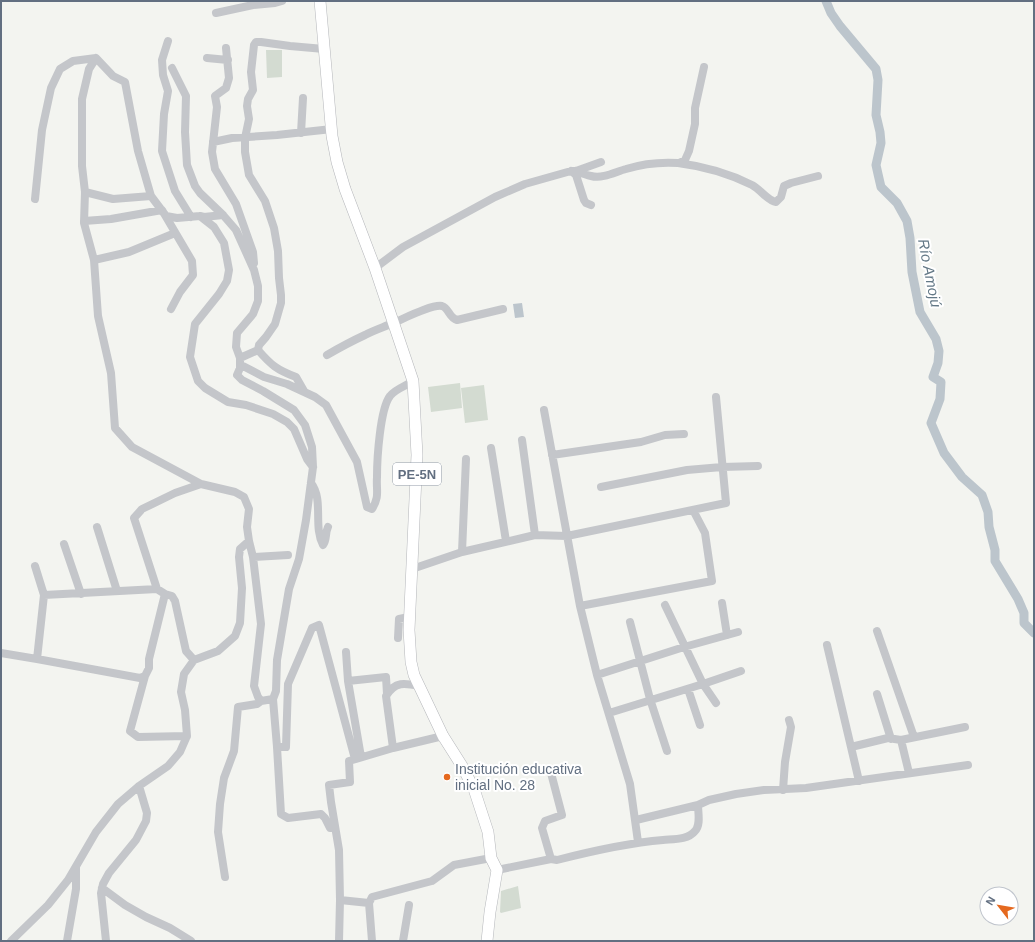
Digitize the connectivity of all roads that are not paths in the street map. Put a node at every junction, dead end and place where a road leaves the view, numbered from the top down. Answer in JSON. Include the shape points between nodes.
{"nodes":[{"id":1,"x":282,"y":1,"type":"edge"},
{"id":2,"x":320,"y":1,"type":"edge"},
{"id":3,"x":216,"y":13,"type":"dead end"},
{"id":4,"x":168,"y":41,"type":"dead end"},
{"id":5,"x":226,"y":48,"type":"dead end"},
{"id":6,"x":324,"y":49,"type":"junction"},
{"id":7,"x":96,"y":58,"type":"junction"},
{"id":8,"x":207,"y":58,"type":"dead end"},
{"id":9,"x":228,"y":60,"type":"junction"},
{"id":10,"x":704,"y":67,"type":"dead end"},
{"id":11,"x":172,"y":68,"type":"dead end"},
{"id":12,"x":303,"y":98,"type":"dead end"},
{"id":13,"x":332,"y":129,"type":"junction"},
{"id":14,"x":301,"y":133,"type":"junction"},
{"id":15,"x":244,"y":138,"type":"junction"},
{"id":16,"x":213,"y":142,"type":"junction"},
{"id":17,"x":601,"y":162,"type":"dead end"},
{"id":18,"x":679,"y":163,"type":"junction"},
{"id":19,"x":574,"y":171,"type":"junction"},
{"id":20,"x":818,"y":176,"type":"dead end"},
{"id":21,"x":85,"y":192,"type":"junction"},
{"id":22,"x":151,"y":196,"type":"junction"},
{"id":23,"x":35,"y":199,"type":"dead end"},
{"id":24,"x":591,"y":205,"type":"dead end"},
{"id":25,"x":162,"y":210,"type":"junction"},
{"id":26,"x":223,"y":215,"type":"junction"},
{"id":27,"x":200,"y":216,"type":"junction"},
{"id":28,"x":191,"y":217,"type":"junction"},
{"id":29,"x":84,"y":221,"type":"junction"},
{"id":30,"x":175,"y":233,"type":"junction"},
{"id":31,"x":94,"y":260,"type":"junction"},
{"id":32,"x":375,"y":268,"type":"junction"},
{"id":33,"x":254,"y":270,"type":"junction"},
{"id":34,"x":171,"y":308,"type":"dead end"},
{"id":35,"x":503,"y":309,"type":"dead end"},
{"id":36,"x":394,"y":323,"type":"junction"},
{"id":37,"x":258,"y":350,"type":"junction"},
{"id":38,"x":327,"y":355,"type":"dead end"},
{"id":39,"x":240,"y":358,"type":"junction"},
{"id":40,"x":240,"y":368,"type":"junction"},
{"id":41,"x":414,"y":381,"type":"junction"},
{"id":42,"x":304,"y":392,"type":"junction"},
{"id":43,"x":716,"y":397,"type":"dead end"},
{"id":44,"x":544,"y":410,"type":"dead end"},
{"id":45,"x":684,"y":434,"type":"dead end"},
{"id":46,"x":522,"y":440,"type":"dead end"},
{"id":47,"x":491,"y":448,"type":"dead end"},
{"id":48,"x":552,"y":455,"type":"junction"},
{"id":49,"x":466,"y":459,"type":"dead end"},
{"id":50,"x":758,"y":466,"type":"dead end"},
{"id":51,"x":313,"y":467,"type":"junction"},
{"id":52,"x":722,"y":467,"type":"junction"},
{"id":53,"x":311,"y":483,"type":"junction"},
{"id":54,"x":201,"y":484,"type":"junction"},
{"id":55,"x":601,"y":487,"type":"dead end"},
{"id":56,"x":694,"y":510,"type":"junction"},
{"id":57,"x":97,"y":527,"type":"dead end"},
{"id":58,"x":328,"y":527,"type":"dead end"},
{"id":59,"x":535,"y":535,"type":"junction"},
{"id":60,"x":567,"y":536,"type":"junction"},
{"id":61,"x":249,"y":540,"type":"junction"},
{"id":62,"x":506,"y":541,"type":"junction"},
{"id":63,"x":64,"y":544,"type":"dead end"},
{"id":64,"x":462,"y":552,"type":"junction"},
{"id":65,"x":288,"y":555,"type":"dead end"},
{"id":66,"x":253,"y":558,"type":"junction"},
{"id":67,"x":35,"y":566,"type":"dead end"},
{"id":68,"x":412,"y":569,"type":"junction"},
{"id":69,"x":117,"y":591,"type":"junction"},
{"id":70,"x":161,"y":592,"type":"junction"},
{"id":71,"x":81,"y":594,"type":"junction"},
{"id":72,"x":44,"y":595,"type":"junction"},
{"id":73,"x":722,"y":603,"type":"dead end"},
{"id":74,"x":665,"y":605,"type":"dead end"},
{"id":75,"x":580,"y":606,"type":"junction"},
{"id":76,"x":409,"y":617,"type":"junction"},
{"id":77,"x":630,"y":622,"type":"dead end"},
{"id":78,"x":877,"y":631,"type":"dead end"},
{"id":79,"x":738,"y":632,"type":"dead end"},
{"id":80,"x":727,"y":635,"type":"junction"},
{"id":81,"x":398,"y":638,"type":"dead end"},
{"id":82,"x":827,"y":645,"type":"dead end"},
{"id":83,"x":684,"y":647,"type":"junction"},
{"id":84,"x":346,"y":652,"type":"dead end"},
{"id":85,"x":1,"y":653,"type":"edge"},
{"id":86,"x":38,"y":659,"type":"junction"},
{"id":87,"x":194,"y":660,"type":"junction"},
{"id":88,"x":640,"y":661,"type":"junction"},
{"id":89,"x":741,"y":671,"type":"dead end"},
{"id":90,"x":597,"y":675,"type":"junction"},
{"id":91,"x":145,"y":676,"type":"junction"},
{"id":92,"x":348,"y":681,"type":"junction"},
{"id":93,"x":703,"y":684,"type":"junction"},
{"id":94,"x":419,"y":686,"type":"junction"},
{"id":95,"x":688,"y":689,"type":"junction"},
{"id":96,"x":387,"y":694,"type":"junction"},
{"id":97,"x":877,"y":694,"type":"dead end"},
{"id":98,"x":650,"y":699,"type":"junction"},
{"id":99,"x":273,"y":700,"type":"junction"},
{"id":100,"x":261,"y":701,"type":"junction"},
{"id":101,"x":716,"y":703,"type":"dead end"},
{"id":102,"x":608,"y":712,"type":"junction"},
{"id":103,"x":790,"y":720,"type":"dead end"},
{"id":104,"x":700,"y":725,"type":"dead end"},
{"id":105,"x":965,"y":727,"type":"dead end"},
{"id":106,"x":187,"y":736,"type":"junction"},
{"id":107,"x":443,"y":736,"type":"junction"},
{"id":108,"x":914,"y":737,"type":"junction"},
{"id":109,"x":891,"y":739,"type":"junction"},
{"id":110,"x":901,"y":740,"type":"junction"},
{"id":111,"x":277,"y":747,"type":"junction"},
{"id":112,"x":851,"y":747,"type":"junction"},
{"id":113,"x":393,"y":748,"type":"junction"},
{"id":114,"x":667,"y":751,"type":"dead end"},
{"id":115,"x":358,"y":758,"type":"junction"},
{"id":116,"x":968,"y":765,"type":"dead end"},
{"id":117,"x":551,"y":773,"type":"dead end"},
{"id":118,"x":909,"y":774,"type":"junction"},
{"id":119,"x":859,"y":781,"type":"junction"},
{"id":120,"x":139,"y":786,"type":"junction"},
{"id":121,"x":778,"y":790,"type":"junction"},
{"id":122,"x":330,"y":802,"type":"junction"},
{"id":123,"x":698,"y":804,"type":"junction"},
{"id":124,"x":636,"y":820,"type":"junction"},
{"id":125,"x":638,"y":842,"type":"junction"},
{"id":126,"x":491,"y":858,"type":"junction"},
{"id":127,"x":551,"y":859,"type":"junction"},
{"id":128,"x":76,"y":866,"type":"junction"},
{"id":129,"x":498,"y":870,"type":"junction"},
{"id":130,"x":225,"y":877,"type":"dead end"},
{"id":131,"x":102,"y":888,"type":"junction"},
{"id":132,"x":340,"y":900,"type":"junction"},
{"id":133,"x":368,"y":903,"type":"junction"},
{"id":134,"x":409,"y":905,"type":"dead end"},
{"id":135,"x":11,"y":941,"type":"edge"},
{"id":136,"x":67,"y":941,"type":"edge"},
{"id":137,"x":106,"y":941,"type":"edge"},
{"id":138,"x":191,"y":941,"type":"edge"},
{"id":139,"x":339,"y":941,"type":"edge"},
{"id":140,"x":372,"y":941,"type":"edge"},
{"id":141,"x":403,"y":941,"type":"edge"},
{"id":142,"x":487,"y":941,"type":"edge"}],
"edges":[{"from":1,"to":3,"type":"street"},
{"from":2,"to":6,"type":"highway","number":"PE-5N"},
{"from":4,"to":28,"type":"street","via":[[162,60],[168,91],[162,151],[175,191]]},
{"from":5,"to":9,"type":"street"},
{"from":6,"to":13,"type":"highway","number":"PE-5N"},
{"from":6,"to":15,"type":"street","via":[[256,42],[251,72],[253,90],[248,99],[249,119]]},
{"from":7,"to":21,"type":"street","via":[[89,69],[82,98],[82,166]]},
{"from":7,"to":22,"type":"street","via":[[113,76],[125,82],[138,151]]},
{"from":7,"to":23,"type":"street","via":[[73,61],[60,69],[51,88],[42,130]]},
{"from":8,"to":9,"type":"street"},
{"from":9,"to":16,"type":"street","via":[[229,78],[226,88],[215,96],[217,108]]},
{"from":10,"to":18,"type":"street","via":[[689,151],[685,160]]},
{"from":11,"to":26,"type":"street","via":[[186,96],[187,165],[200,193]]},
{"from":12,"to":14,"type":"street"},
{"from":13,"to":14,"type":"street"},
{"from":13,"to":32,"type":"highway","number":"PE-5N","via":[[337,162],[345,189]]},
{"from":14,"to":15,"type":"street"},
{"from":15,"to":16,"type":"street"},
{"from":15,"to":37,"type":"street","via":[[249,175],[265,201],[274,228],[281,295],[275,324]]},
{"from":16,"to":33,"type":"street","via":[[215,169],[236,204],[253,252]]},
{"from":17,"to":19,"type":"street"},
{"from":18,"to":19,"type":"street","via":[[628,168],[600,177],[591,177]]},
{"from":18,"to":20,"type":"street","via":[[712,170],[744,182],[776,202],[781,197],[784,186]]},
{"from":19,"to":24,"type":"street","via":[[584,200]]},
{"from":19,"to":32,"type":"street","via":[[525,184],[495,197],[403,247]]},
{"from":21,"to":22,"type":"street","via":[[113,199]]},
{"from":21,"to":29,"type":"street"},
{"from":22,"to":25,"type":"street"},
{"from":25,"to":28,"type":"street","via":[[166,216]]},
{"from":25,"to":29,"type":"street"},
{"from":25,"to":30,"type":"street"},
{"from":26,"to":27,"type":"street"},
{"from":26,"to":33,"type":"street","via":[[236,230]]},
{"from":27,"to":28,"type":"street"},
{"from":27,"to":51,"type":"street","via":[[214,227],[224,243],[229,270],[227,281],[219,294],[195,324],[190,357],[198,380],[205,388],[228,402],[260,409],[287,422],[294,429]]},
{"from":29,"to":31,"type":"street"},
{"from":30,"to":31,"type":"street","via":[[129,252]]},
{"from":30,"to":34,"type":"street","via":[[192,261],[193,275]]},
{"from":31,"to":54,"type":"street","via":[[98,316],[111,373],[115,428],[132,447]]},
{"from":32,"to":36,"type":"highway","number":"PE-5N"},
{"from":33,"to":39,"type":"street","via":[[258,301],[253,314],[237,333],[236,347]]},
{"from":35,"to":36,"type":"street","via":[[456,320],[444,307],[438,306],[405,316]]},
{"from":36,"to":38,"type":"street"},
{"from":36,"to":41,"type":"highway","number":"PE-5N"},
{"from":37,"to":39,"type":"street"},
{"from":37,"to":42,"type":"street","via":[[272,366],[296,377]]},
{"from":39,"to":40,"type":"street"},
{"from":40,"to":42,"type":"street","via":[[243,366]]},
{"from":40,"to":51,"type":"street","via":[[237,375],[242,380],[294,410],[305,425],[312,447]]},
{"from":41,"to":42,"type":"street","via":[[392,394],[384,405],[376,477],[378,500],[372,509],[367,507],[357,462],[326,405]]},
{"from":41,"to":68,"type":"highway","number":"PE-5N","via":[[417,455]]},
{"from":43,"to":52,"type":"street"},
{"from":44,"to":48,"type":"street"},
{"from":45,"to":48,"type":"street"},
{"from":46,"to":59,"type":"street"},
{"from":47,"to":62,"type":"street"},
{"from":48,"to":60,"type":"street"},
{"from":49,"to":64,"type":"street"},
{"from":50,"to":52,"type":"street"},
{"from":51,"to":53,"type":"street"},
{"from":52,"to":55,"type":"street","via":[[687,470]]},
{"from":52,"to":56,"type":"street","via":[[726,503]]},
{"from":53,"to":58,"type":"street","via":[[315,487],[317,497],[323,545]]},
{"from":53,"to":99,"type":"street","via":[[299,559],[289,589]]},
{"from":54,"to":61,"type":"street","via":[[235,492],[244,497],[249,509]]},
{"from":54,"to":70,"type":"street","via":[[142,509],[134,518]]},
{"from":56,"to":60,"type":"street"},
{"from":56,"to":75,"type":"street","via":[[705,533],[712,581]]},
{"from":57,"to":69,"type":"street"},
{"from":59,"to":60,"type":"street"},
{"from":59,"to":62,"type":"street"},
{"from":60,"to":75,"type":"street"},
{"from":61,"to":66,"type":"street"},
{"from":61,"to":87,"type":"street","via":[[240,549],[240,623],[235,636],[218,651]]},
{"from":62,"to":64,"type":"street"},
{"from":63,"to":71,"type":"street"},
{"from":64,"to":68,"type":"street"},
{"from":65,"to":66,"type":"street"},
{"from":66,"to":100,"type":"street","via":[[261,624],[254,686]]},
{"from":67,"to":72,"type":"street"},
{"from":68,"to":76,"type":"highway","number":"PE-5N"},
{"from":69,"to":70,"type":"street"},
{"from":69,"to":71,"type":"street"},
{"from":70,"to":87,"type":"street","via":[[172,596],[175,601],[186,651]]},
{"from":70,"to":91,"type":"street","via":[[149,668]]},
{"from":71,"to":72,"type":"street"},
{"from":72,"to":86,"type":"street"},
{"from":73,"to":80,"type":"street"},
{"from":74,"to":83,"type":"street"},
{"from":75,"to":90,"type":"street"},
{"from":76,"to":81,"type":"street","via":[[399,618]]},
{"from":76,"to":94,"type":"highway","number":"PE-5N","via":[[411,662]]},
{"from":77,"to":88,"type":"street"},
{"from":78,"to":108,"type":"street"},
{"from":79,"to":80,"type":"street"},
{"from":80,"to":83,"type":"street"},
{"from":82,"to":112,"type":"street"},
{"from":83,"to":88,"type":"street"},
{"from":83,"to":93,"type":"street"},
{"from":84,"to":92,"type":"street"},
{"from":85,"to":86,"type":"street"},
{"from":86,"to":91,"type":"street","via":[[140,678]]},
{"from":87,"to":106,"type":"street","via":[[184,674],[181,692]]},
{"from":88,"to":90,"type":"street"},
{"from":88,"to":98,"type":"street"},
{"from":89,"to":93,"type":"street"},
{"from":90,"to":102,"type":"street"},
{"from":91,"to":106,"type":"street","via":[[130,731],[138,737]]},
{"from":92,"to":96,"type":"street","via":[[386,677]]},
{"from":92,"to":115,"type":"street"},
{"from":93,"to":95,"type":"street"},
{"from":93,"to":101,"type":"street"},
{"from":94,"to":96,"type":"street","via":[[402,683]]},
{"from":94,"to":107,"type":"highway","number":"PE-5N"},
{"from":95,"to":98,"type":"street"},
{"from":95,"to":104,"type":"street"},
{"from":96,"to":113,"type":"street"},
{"from":97,"to":109,"type":"street"},
{"from":98,"to":102,"type":"street"},
{"from":98,"to":114,"type":"street"},
{"from":99,"to":100,"type":"street"},
{"from":99,"to":111,"type":"street"},
{"from":100,"to":130,"type":"street","via":[[238,707],[234,751],[224,778],[220,804],[218,832]]},
{"from":102,"to":124,"type":"street","via":[[630,784]]},
{"from":103,"to":121,"type":"street","via":[[785,762]]},
{"from":105,"to":108,"type":"street"},
{"from":106,"to":120,"type":"street","via":[[180,752],[168,766]]},
{"from":107,"to":113,"type":"street"},
{"from":107,"to":126,"type":"highway","number":"PE-5N","via":[[474,789],[488,832]]},
{"from":108,"to":110,"type":"street"},
{"from":109,"to":110,"type":"street"},
{"from":109,"to":112,"type":"street"},
{"from":110,"to":118,"type":"street"},
{"from":111,"to":115,"type":"street","via":[[286,747],[288,684],[312,628],[319,625]]},
{"from":111,"to":122,"type":"street","via":[[281,814],[288,818],[321,814],[330,828],[335,828]]},
{"from":112,"to":119,"type":"street"},
{"from":113,"to":115,"type":"street"},
{"from":115,"to":122,"type":"street","via":[[349,761],[350,782],[329,785]]},
{"from":116,"to":118,"type":"street"},
{"from":117,"to":127,"type":"street","via":[[562,816],[545,821],[542,828]]},
{"from":118,"to":119,"type":"street"},
{"from":119,"to":121,"type":"street"},
{"from":120,"to":128,"type":"street","via":[[118,804],[96,832]]},
{"from":120,"to":131,"type":"street","via":[[148,813],[146,821],[136,840],[109,873]]},
{"from":121,"to":123,"type":"street","via":[[736,794]]},
{"from":122,"to":132,"type":"street","via":[[339,850]]},
{"from":123,"to":124,"type":"street"},
{"from":123,"to":125,"type":"street","via":[[699,824],[696,831],[688,837]]},
{"from":124,"to":125,"type":"street"},
{"from":125,"to":127,"type":"street","via":[[557,860]]},
{"from":126,"to":129,"type":"highway","number":"PE-5N"},
{"from":126,"to":133,"type":"street","via":[[454,865],[432,881],[372,897]]},
{"from":127,"to":129,"type":"street"},
{"from":128,"to":135,"type":"street","via":[[48,905]]},
{"from":128,"to":136,"type":"street","via":[[76,889]]},
{"from":129,"to":142,"type":"highway"},
{"from":131,"to":137,"type":"street"},
{"from":131,"to":138,"type":"street","via":[[125,905]]},
{"from":132,"to":133,"type":"street"},
{"from":132,"to":139,"type":"street"},
{"from":133,"to":140,"type":"street"},
{"from":134,"to":141,"type":"street"}]}
